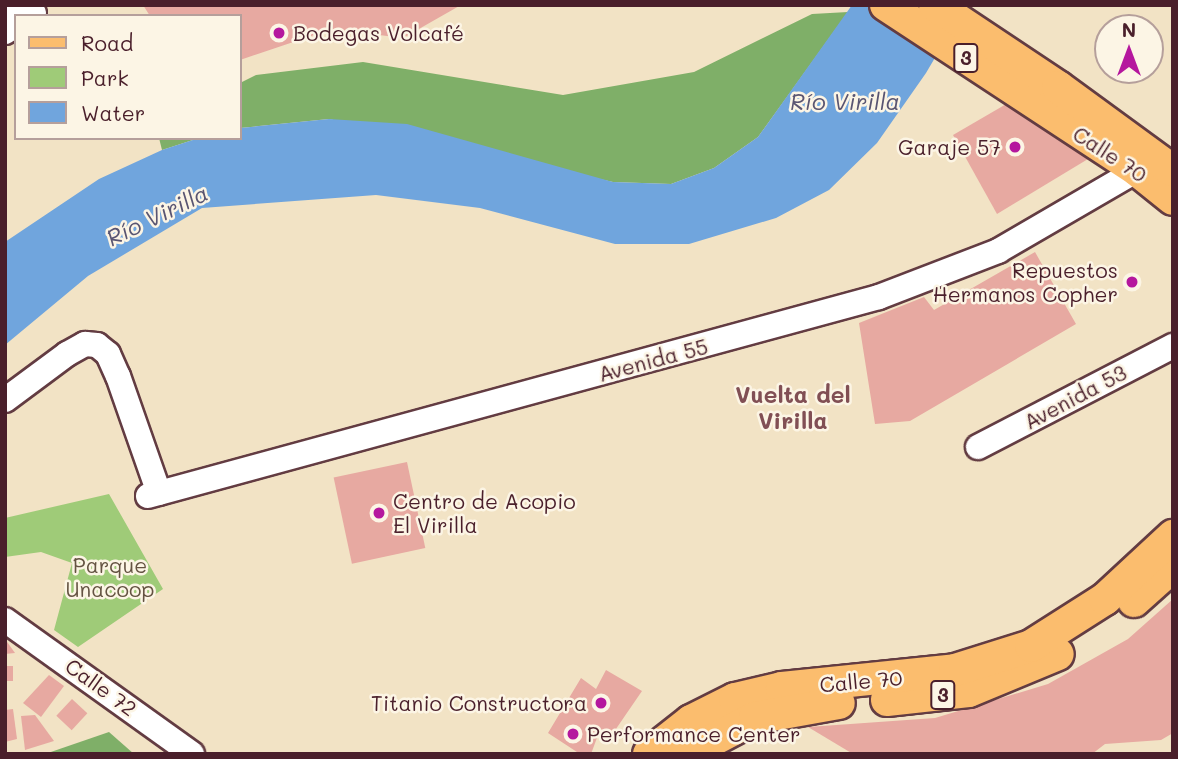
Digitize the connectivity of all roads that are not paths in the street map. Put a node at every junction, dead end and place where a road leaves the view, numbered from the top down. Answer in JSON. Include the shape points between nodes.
{"nodes":[{"id":1,"x":886,"y":5,"type":"edge"},
{"id":2,"x":935,"y":5,"type":"edge"},
{"id":3,"x":5,"y":11,"type":"edge"},
{"id":4,"x":24,"y":14,"type":"edge"},
{"id":5,"x":1052,"y":99,"type":"junction"},
{"id":6,"x":1138,"y":170,"type":"junction"},
{"id":7,"x":1173,"y":171,"type":"edge"},
{"id":8,"x":1173,"y":198,"type":"edge"},
{"id":9,"x":1173,"y":346,"type":"edge"},
{"id":10,"x":5,"y":400,"type":"edge"},
{"id":11,"x":978,"y":447,"type":"dead end"},
{"id":12,"x":1173,"y":536,"type":"edge"},
{"id":13,"x":1173,"y":566,"type":"edge"},
{"id":14,"x":7,"y":621,"type":"edge"},
{"id":15,"x":192,"y":754,"type":"edge"},
{"id":16,"x":649,"y":754,"type":"edge"},
{"id":17,"x":686,"y":754,"type":"edge"}],
"edges":[{"from":1,"to":5,"type":"main road","number":"3"},
{"from":2,"to":5,"type":"main road","number":"3"},
{"from":3,"to":4,"type":"street"},
{"from":5,"to":6,"type":"main road","name":"Calle 70","number":"3"},
{"from":5,"to":7,"type":"main road","name":"Calle 70","number":"3"},
{"from":6,"to":8,"type":"main road","name":"Calle 70","number":"3"},
{"from":6,"to":10,"type":"street","name":"Avenida 55","via":[[998,251],[879,297],[153,494],[118,376],[108,354],[97,345],[85,344],[67,354]]},
{"from":9,"to":11,"type":"street","name":"Avenida 53"},
{"from":12,"to":16,"type":"main road","name":"Calle 70","number":"3","via":[[1105,599],[1031,646],[955,670],[782,688],[735,699],[691,721]]},
{"from":13,"to":17,"type":"main road","name":"Calle 70","number":"3","via":[[1081,642],[1010,678],[969,691],[821,706],[755,718]]},
{"from":14,"to":15,"type":"street","name":"Calle 72"}]}
